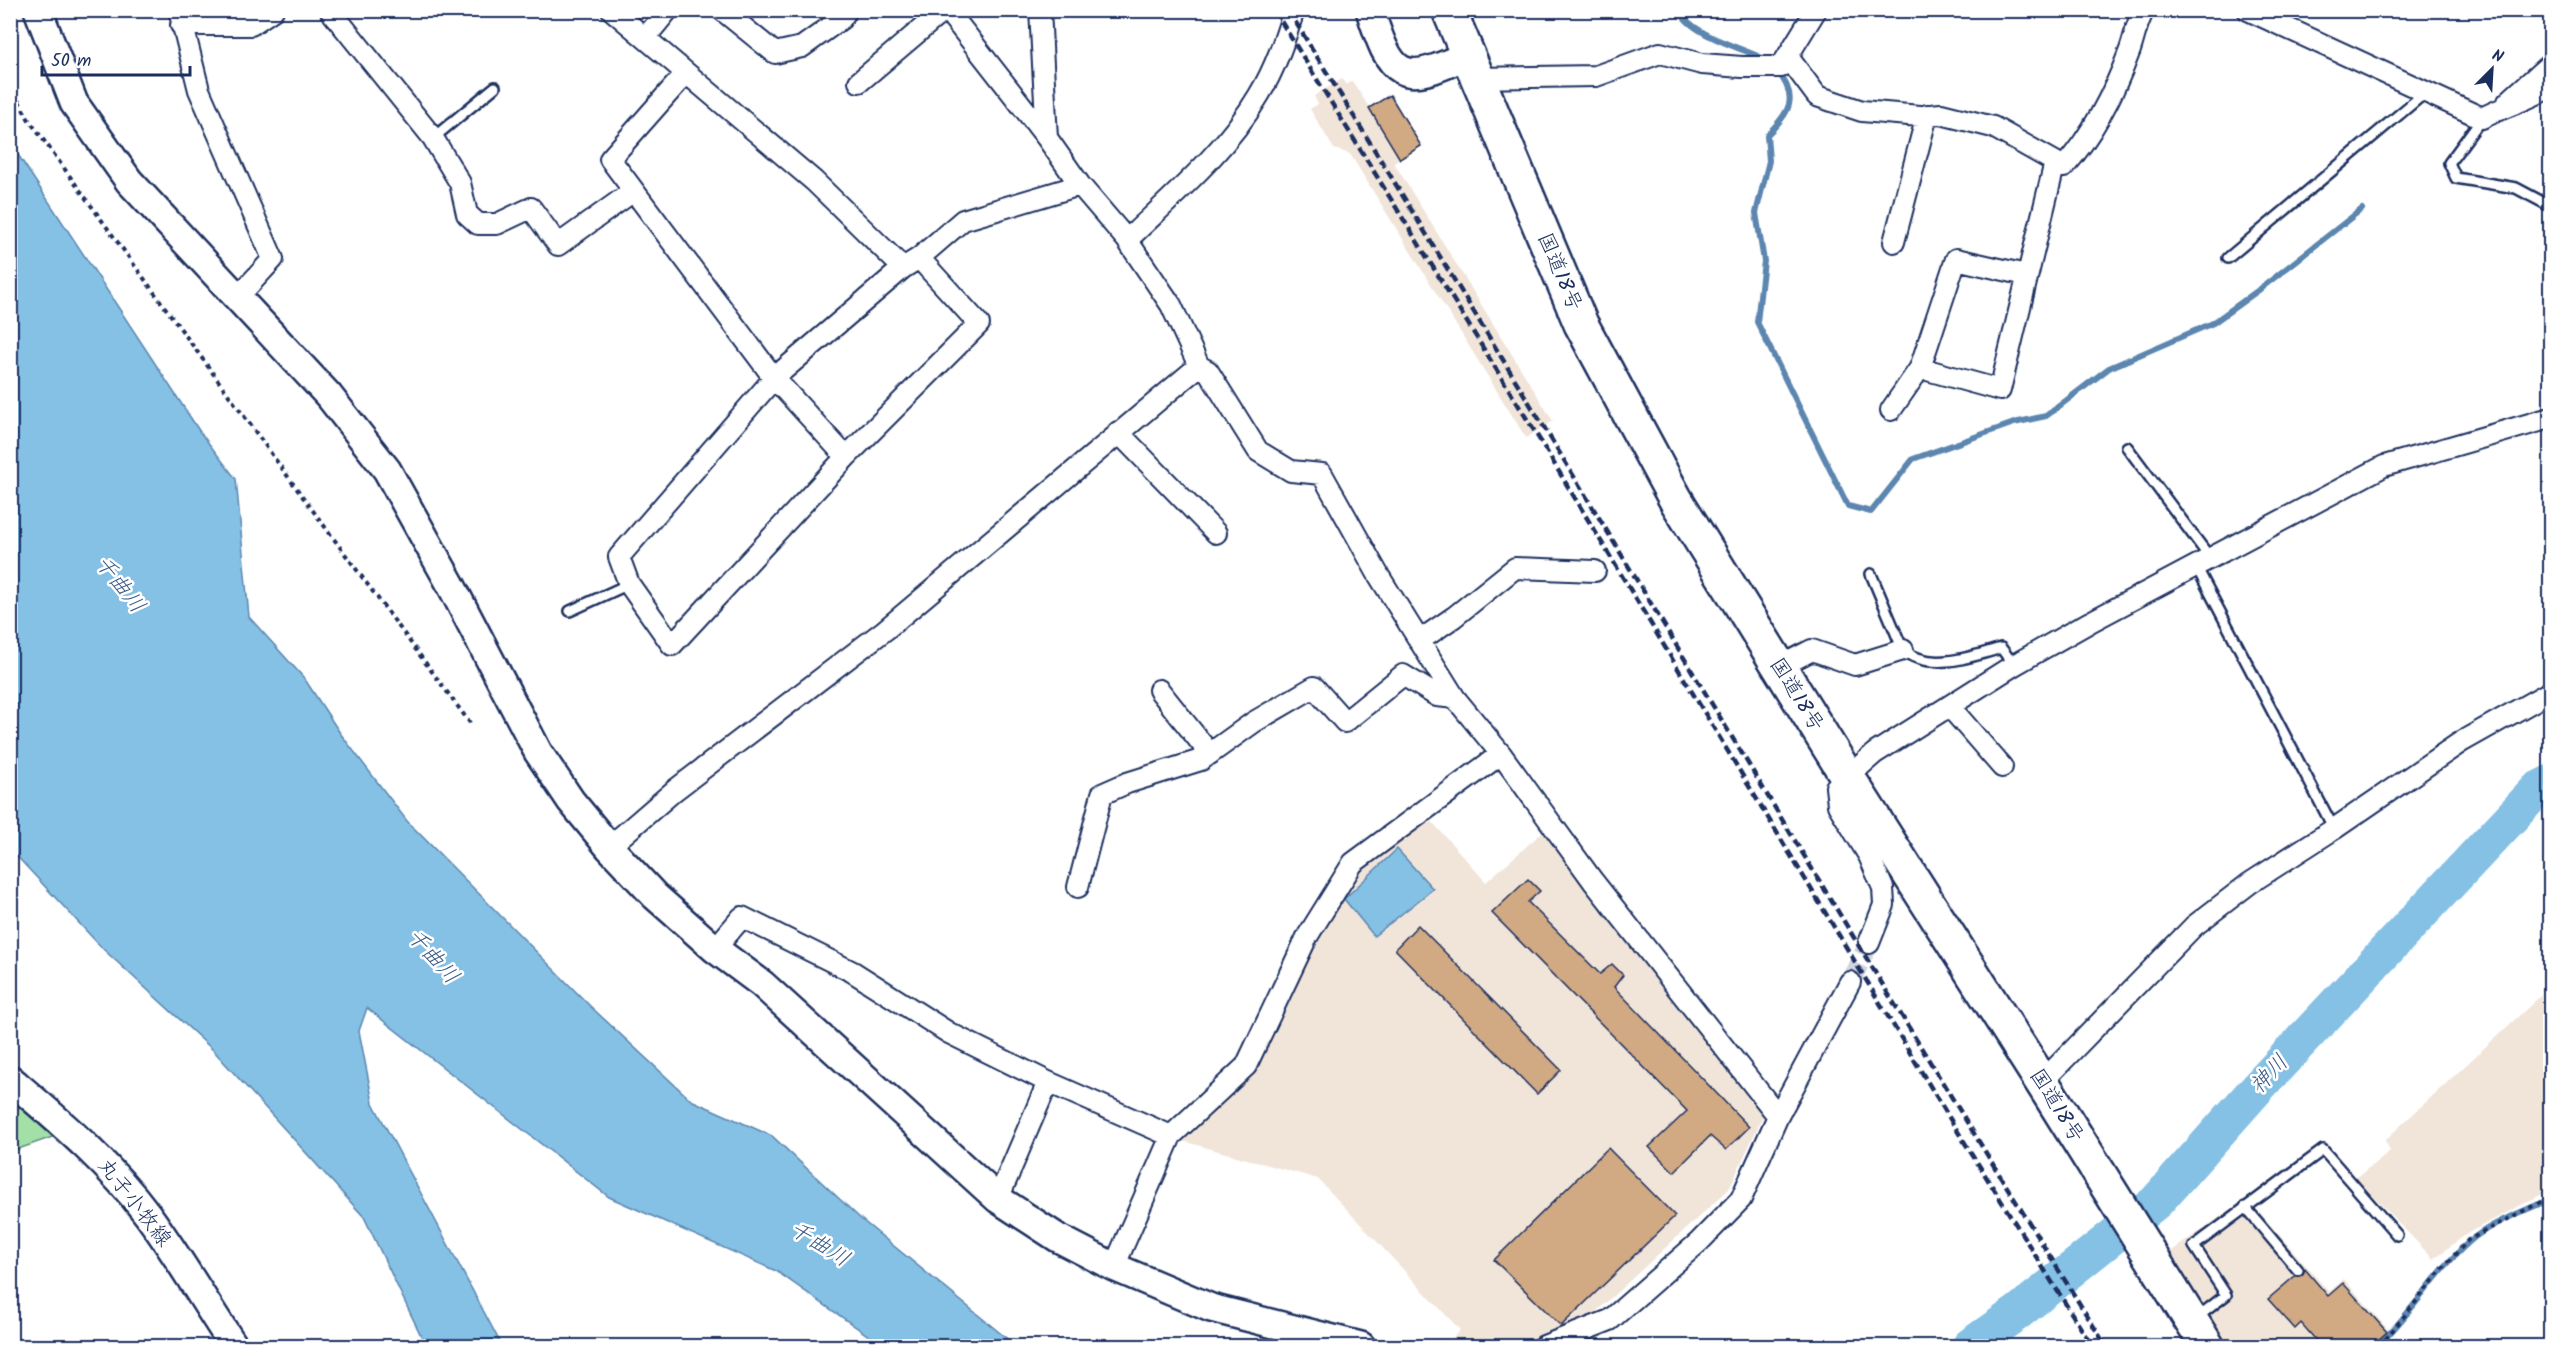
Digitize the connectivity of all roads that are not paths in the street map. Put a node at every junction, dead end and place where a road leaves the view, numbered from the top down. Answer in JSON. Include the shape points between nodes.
{"nodes":[{"id":1,"x":38,"y":10,"type":"edge"},
{"id":2,"x":273,"y":10,"type":"edge"},
{"id":3,"x":330,"y":10,"type":"edge"},
{"id":4,"x":612,"y":10,"type":"edge"},
{"id":5,"x":668,"y":10,"type":"edge"},
{"id":6,"x":722,"y":10,"type":"edge"},
{"id":7,"x":847,"y":10,"type":"edge"},
{"id":8,"x":946,"y":10,"type":"edge"},
{"id":9,"x":1040,"y":10,"type":"edge"},
{"id":10,"x":1294,"y":10,"type":"edge"},
{"id":11,"x":1370,"y":10,"type":"edge"},
{"id":12,"x":1449,"y":10,"type":"edge"},
{"id":13,"x":1816,"y":10,"type":"edge"},
{"id":14,"x":2144,"y":10,"type":"edge"},
{"id":15,"x":2248,"y":10,"type":"edge"},
{"id":16,"x":180,"y":18,"type":"edge"},
{"id":17,"x":645,"y":39,"type":"junction"},
{"id":18,"x":1788,"y":57,"type":"junction"},
{"id":19,"x":2550,"y":64,"type":"edge"},
{"id":20,"x":1471,"y":67,"type":"junction"},
{"id":21,"x":686,"y":73,"type":"junction"},
{"id":22,"x":859,"y":82,"type":"dead end"},
{"id":23,"x":495,"y":87,"type":"dead end"},
{"id":24,"x":2550,"y":87,"type":"edge"},
{"id":25,"x":2426,"y":92,"type":"junction"},
{"id":26,"x":2502,"y":108,"type":"junction"},
{"id":27,"x":1927,"y":115,"type":"junction"},
{"id":28,"x":2482,"y":118,"type":"junction"},
{"id":29,"x":433,"y":138,"type":"junction"},
{"id":30,"x":1047,"y":138,"type":"junction"},
{"id":31,"x":2055,"y":162,"type":"junction"},
{"id":32,"x":1080,"y":185,"type":"junction"},
{"id":33,"x":632,"y":192,"type":"junction"},
{"id":34,"x":2550,"y":206,"type":"edge"},
{"id":35,"x":1127,"y":240,"type":"junction"},
{"id":36,"x":1893,"y":242,"type":"dead end"},
{"id":37,"x":2228,"y":258,"type":"dead end"},
{"id":38,"x":911,"y":263,"type":"junction"},
{"id":39,"x":2026,"y":275,"type":"junction"},
{"id":40,"x":237,"y":298,"type":"junction"},
{"id":41,"x":1199,"y":366,"type":"junction"},
{"id":42,"x":1920,"y":368,"type":"junction"},
{"id":43,"x":774,"y":378,"type":"junction"},
{"id":44,"x":1891,"y":410,"type":"dead end"},
{"id":45,"x":2550,"y":418,"type":"edge"},
{"id":46,"x":1118,"y":432,"type":"junction"},
{"id":47,"x":2127,"y":447,"type":"dead end"},
{"id":48,"x":846,"y":457,"type":"junction"},
{"id":49,"x":1216,"y":533,"type":"dead end"},
{"id":50,"x":2204,"y":563,"type":"junction"},
{"id":51,"x":1595,"y":571,"type":"dead end"},
{"id":52,"x":1871,"y":574,"type":"dead end"},
{"id":53,"x":629,"y":584,"type":"junction"},
{"id":54,"x":570,"y":611,"type":"dead end"},
{"id":55,"x":1419,"y":640,"type":"junction"},
{"id":56,"x":1903,"y":650,"type":"junction"},
{"id":57,"x":2014,"y":665,"type":"junction"},
{"id":58,"x":1779,"y":667,"type":"junction"},
{"id":59,"x":1160,"y":690,"type":"dead end"},
{"id":60,"x":2550,"y":692,"type":"edge"},
{"id":61,"x":1455,"y":698,"type":"junction"},
{"id":62,"x":1950,"y":707,"type":"junction"},
{"id":63,"x":1210,"y":754,"type":"junction"},
{"id":64,"x":1501,"y":754,"type":"junction"},
{"id":65,"x":2002,"y":767,"type":"dead end"},
{"id":66,"x":1847,"y":776,"type":"junction"},
{"id":67,"x":2334,"y":829,"type":"junction"},
{"id":68,"x":609,"y":848,"type":"junction"},
{"id":69,"x":1078,"y":888,"type":"dead end"},
{"id":70,"x":1869,"y":943,"type":"tunnel mouth"},
{"id":71,"x":715,"y":949,"type":"junction"},
{"id":72,"x":1850,"y":982,"type":"tunnel mouth"},
{"id":73,"x":10,"y":1079,"type":"edge"},
{"id":74,"x":1048,"y":1082,"type":"junction"},
{"id":75,"x":2047,"y":1090,"type":"junction"},
{"id":76,"x":1778,"y":1116,"type":"junction"},
{"id":77,"x":1171,"y":1136,"type":"junction"},
{"id":78,"x":998,"y":1199,"type":"junction"},
{"id":79,"x":2246,"y":1207,"type":"junction"},
{"id":80,"x":2397,"y":1235,"type":"dead end"},
{"id":81,"x":1114,"y":1267,"type":"junction"},
{"id":82,"x":2298,"y":1270,"type":"dead end"},
{"id":83,"x":2194,"y":1326,"type":"edge"},
{"id":84,"x":234,"y":1347,"type":"edge"},
{"id":85,"x":1361,"y":1347,"type":"edge"},
{"id":86,"x":1544,"y":1347,"type":"edge"}],
"edges":[{"from":1,"to":40,"type":"street","via":[[74,103],[129,181]]},
{"from":2,"to":16,"type":"street","via":[[250,26]]},
{"from":3,"to":29,"type":"street"},
{"from":4,"to":17,"type":"street"},
{"from":5,"to":17,"type":"street"},
{"from":6,"to":7,"type":"street","via":[[775,53],[802,47],[841,19]]},
{"from":8,"to":22,"type":"street"},
{"from":8,"to":30,"type":"street"},
{"from":9,"to":30,"type":"street"},
{"from":10,"to":35,"type":"street","via":[[1260,95],[1196,174]]},
{"from":11,"to":20,"type":"street","via":[[1389,58],[1404,71],[1419,74]]},
{"from":12,"to":20,"type":"highway","name":"国道18号"},
{"from":13,"to":18,"type":"street"},
{"from":14,"to":31,"type":"street","via":[[2105,110],[2064,167]]},
{"from":15,"to":25,"type":"street"},
{"from":16,"to":40,"type":"street","via":[[199,90],[273,259]]},
{"from":17,"to":21,"type":"street"},
{"from":18,"to":20,"type":"street","via":[[1781,68],[1742,68],[1702,64],[1660,53],[1596,76]]},
{"from":18,"to":27,"type":"street","via":[[1817,96],[1862,111]]},
{"from":19,"to":26,"type":"street"},
{"from":20,"to":58,"type":"highway","name":"国道18号","via":[[1581,324],[1676,500]]},
{"from":21,"to":33,"type":"street","via":[[610,159]]},
{"from":21,"to":38,"type":"street"},
{"from":23,"to":29,"type":"lane"},
{"from":24,"to":26,"type":"street","via":[[2528,100]]},
{"from":25,"to":28,"type":"street"},
{"from":25,"to":37,"type":"lane"},
{"from":26,"to":28,"type":"street"},
{"from":27,"to":31,"type":"street","via":[[1941,114],[1993,127]]},
{"from":27,"to":36,"type":"street"},
{"from":28,"to":34,"type":"lane","via":[[2449,163],[2456,178],[2516,188]]},
{"from":29,"to":33,"type":"street","via":[[460,183],[467,214],[478,224],[497,224],[531,208],[558,245]]},
{"from":30,"to":32,"type":"street"},
{"from":31,"to":39,"type":"street"},
{"from":32,"to":35,"type":"street"},
{"from":32,"to":38,"type":"street","via":[[963,220]]},
{"from":33,"to":43,"type":"street"},
{"from":35,"to":41,"type":"street","via":[[1171,305]]},
{"from":38,"to":43,"type":"street"},
{"from":38,"to":48,"type":"street","via":[[979,324]]},
{"from":39,"to":42,"type":"street","via":[[1956,259]]},
{"from":39,"to":42,"type":"street","via":[[2000,390]]},
{"from":40,"to":68,"type":"street","via":[[329,396],[387,470],[538,752]]},
{"from":41,"to":46,"type":"street"},
{"from":41,"to":55,"type":"street","via":[[1208,371],[1258,451],[1291,471],[1322,474]]},
{"from":42,"to":44,"type":"street"},
{"from":43,"to":48,"type":"street"},
{"from":43,"to":53,"type":"street","via":[[619,557]]},
{"from":45,"to":50,"type":"street","via":[[2384,466]]},
{"from":46,"to":49,"type":"street"},
{"from":46,"to":68,"type":"street","via":[[885,630],[675,790]]},
{"from":47,"to":50,"type":"lane"},
{"from":48,"to":53,"type":"street","via":[[672,645]]},
{"from":50,"to":57,"type":"street"},
{"from":50,"to":67,"type":"lane"},
{"from":51,"to":55,"type":"street","via":[[1515,568]]},
{"from":52,"to":56,"type":"lane"},
{"from":53,"to":54,"type":"lane"},
{"from":55,"to":61,"type":"street"},
{"from":56,"to":57,"type":"lane","via":[[1934,661],[1967,658],[2001,648]]},
{"from":56,"to":58,"type":"street","via":[[1855,665],[1812,650]]},
{"from":57,"to":62,"type":"street"},
{"from":58,"to":66,"type":"highway","name":"国道18号"},
{"from":59,"to":63,"type":"street"},
{"from":60,"to":67,"type":"street","via":[[2462,742]]},
{"from":61,"to":63,"type":"street","via":[[1437,696],[1403,675],[1345,722],[1314,687],[1254,722]]},
{"from":61,"to":64,"type":"street"},
{"from":62,"to":65,"type":"street"},
{"from":62,"to":66,"type":"street","via":[[1875,753]]},
{"from":63,"to":69,"type":"street","via":[[1102,794]]},
{"from":64,"to":76,"type":"street","via":[[1593,881]]},
{"from":64,"to":77,"type":"street","via":[[1353,863],[1307,937],[1246,1066]]},
{"from":66,"to":70,"type":"street","via":[[1836,787],[1838,805],[1883,888],[1884,905]]},
{"from":66,"to":75,"type":"highway","name":"国道18号"},
{"from":67,"to":75,"type":"street","via":[[2250,883],[2194,926]]},
{"from":68,"to":71,"type":"street","via":[[655,896]]},
{"from":71,"to":74,"type":"street","via":[[742,917],[853,972],[949,1033]]},
{"from":71,"to":78,"type":"street","via":[[762,984]]},
{"from":72,"to":76,"type":"street"},
{"from":73,"to":84,"type":"street","name":"丸子小牧線","via":[[91,1149],[120,1181],[148,1216]]},
{"from":74,"to":77,"type":"street"},
{"from":74,"to":78,"type":"street"},
{"from":75,"to":83,"type":"highway","name":"国道18号"},
{"from":76,"to":86,"type":"street","via":[[1741,1199],[1700,1242],[1610,1320]]},
{"from":77,"to":81,"type":"street"},
{"from":78,"to":81,"type":"street","via":[[1058,1238]]},
{"from":79,"to":80,"type":"lane","via":[[2323,1150]]},
{"from":79,"to":82,"type":"lane"},
{"from":79,"to":83,"type":"lane","via":[[2194,1246],[2226,1295]]},
{"from":81,"to":85,"type":"street","via":[[1211,1308]]}]}
